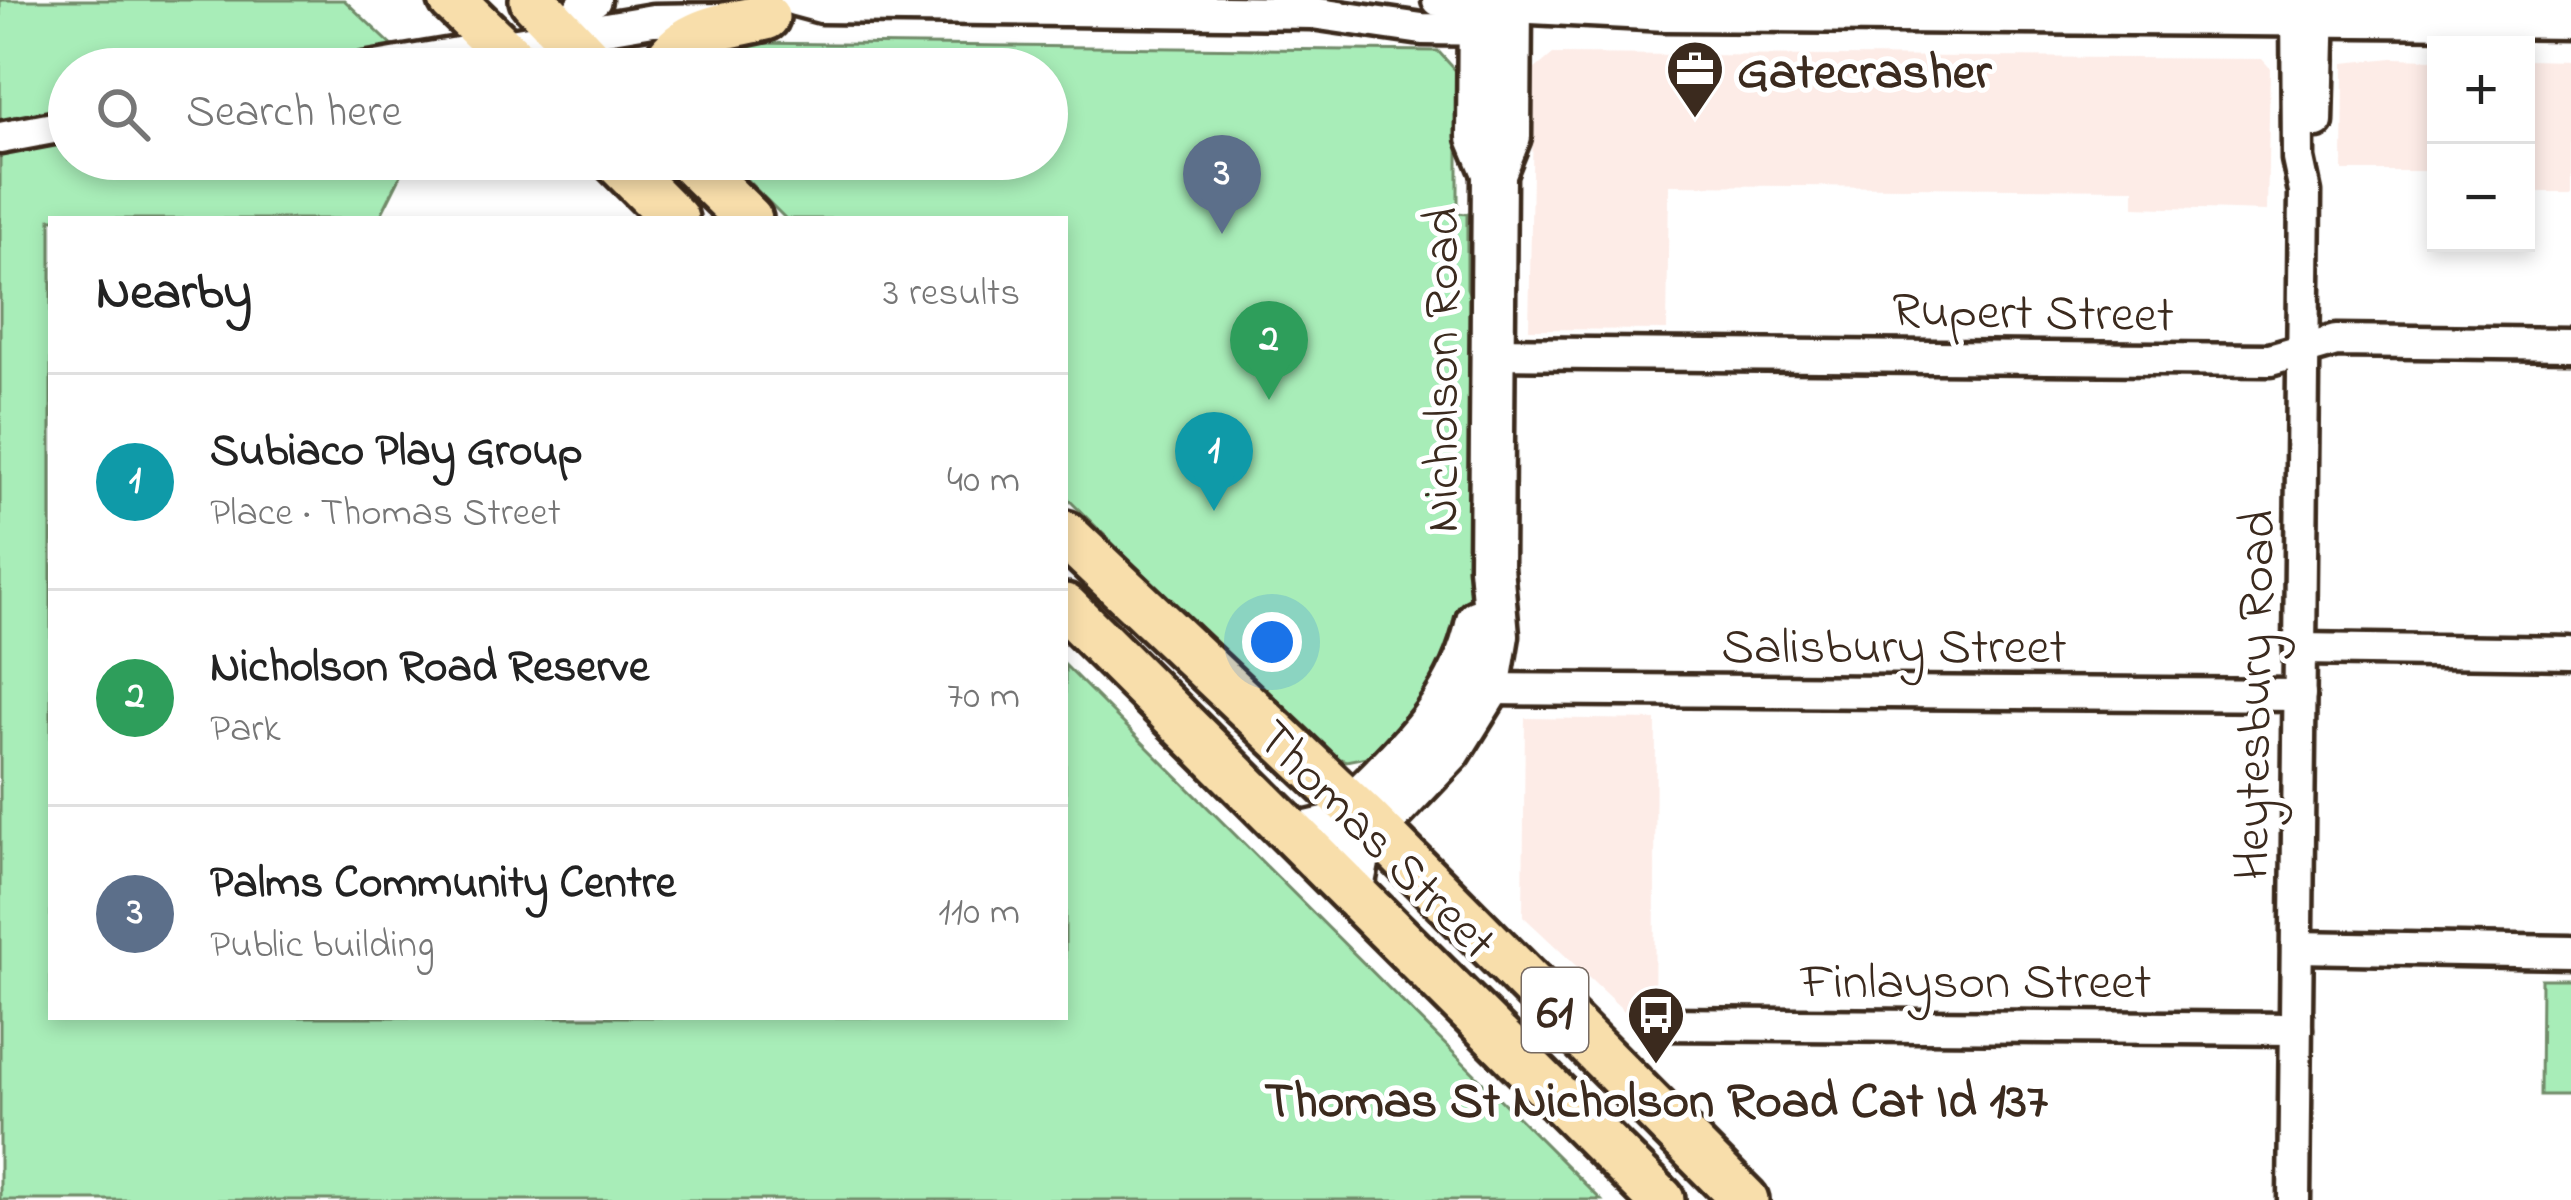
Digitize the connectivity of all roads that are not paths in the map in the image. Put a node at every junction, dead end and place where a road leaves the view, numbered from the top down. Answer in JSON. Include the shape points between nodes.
{"nodes":[{"id":1,"x":452,"y":0,"type":"edge"},
{"id":2,"x":533,"y":0,"type":"edge"},
{"id":3,"x":595,"y":0,"type":"edge"},
{"id":4,"x":1352,"y":0,"type":"edge"},
{"id":5,"x":1438,"y":0,"type":"edge"},
{"id":6,"x":794,"y":8,"type":"edge"},
{"id":7,"x":1495,"y":10,"type":"edge"},
{"id":8,"x":1312,"y":13,"type":"junction"},
{"id":9,"x":1882,"y":13,"type":"edge"},
{"id":10,"x":2309,"y":16,"type":"edge"},
{"id":11,"x":2571,"y":17,"type":"edge"},
{"id":12,"x":563,"y":34,"type":"junction"},
{"id":13,"x":2571,"y":36,"type":"edge"},
{"id":14,"x":502,"y":48,"type":"edge"},
{"id":15,"x":531,"y":48,"type":"edge"},
{"id":16,"x":577,"y":48,"type":"edge"},
{"id":17,"x":679,"y":48,"type":"edge"},
{"id":18,"x":48,"y":129,"type":"edge"},
{"id":19,"x":0,"y":139,"type":"edge"},
{"id":20,"x":636,"y":180,"type":"edge"},
{"id":21,"x":709,"y":180,"type":"edge"},
{"id":22,"x":672,"y":216,"type":"edge"},
{"id":23,"x":746,"y":216,"type":"edge"},
{"id":24,"x":2571,"y":344,"type":"edge"},
{"id":25,"x":2304,"y":351,"type":"junction"},
{"id":26,"x":1492,"y":353,"type":"junction"},
{"id":27,"x":1068,"y":537,"type":"edge"},
{"id":28,"x":1491,"y":567,"type":"junction"},
{"id":29,"x":1068,"y":610,"type":"edge"},
{"id":30,"x":2300,"y":649,"type":"junction"},
{"id":31,"x":2571,"y":653,"type":"edge"},
{"id":32,"x":1488,"y":689,"type":"junction"},
{"id":33,"x":2300,"y":695,"type":"junction"},
{"id":34,"x":1366,"y":820,"type":"junction"},
{"id":35,"x":1295,"y":836,"type":"junction"},
{"id":36,"x":1352,"y":892,"type":"junction"},
{"id":37,"x":2297,"y":947,"type":"junction"},
{"id":38,"x":2571,"y":952,"type":"edge"},
{"id":39,"x":1656,"y":1024,"type":"dead end"},
{"id":40,"x":2296,"y":1029,"type":"junction"},
{"id":41,"x":1661,"y":1200,"type":"edge"},
{"id":42,"x":1745,"y":1200,"type":"edge"},
{"id":43,"x":2294,"y":1200,"type":"edge"}],
"edges":[{"from":1,"to":14,"type":"main road"},
{"from":2,"to":12,"type":"main road"},
{"from":3,"to":12,"type":"street"},
{"from":4,"to":8,"type":"street"},
{"from":5,"to":7,"type":"street"},
{"from":6,"to":8,"type":"street"},
{"from":6,"to":12,"type":"street"},
{"from":6,"to":17,"type":"main road","via":[[712,29]]},
{"from":7,"to":8,"type":"street","via":[[1422,29]]},
{"from":7,"to":9,"type":"main road"},
{"from":7,"to":26,"type":"main road","name":"Nicholson Road","via":[[1509,136],[1494,173]]},
{"from":9,"to":10,"type":"main road"},
{"from":10,"to":11,"type":"main road"},
{"from":10,"to":13,"type":"main road"},
{"from":10,"to":25,"type":"street","name":"Heytesbury Road","via":[[2316,158],[2305,192]]},
{"from":12,"to":15,"type":"street"},
{"from":12,"to":16,"type":"main road"},
{"from":18,"to":19,"type":"street"},
{"from":20,"to":22,"type":"main road"},
{"from":21,"to":23,"type":"main road"},
{"from":24,"to":25,"type":"street","name":"Rupert Street","via":[[2336,341]]},
{"from":25,"to":26,"type":"street","name":"Rupert Street","via":[[2270,361]]},
{"from":25,"to":30,"type":"street","name":"Heytesbury Road"},
{"from":26,"to":28,"type":"main road","name":"Nicholson Road"},
{"from":27,"to":34,"type":"main road","name":"Thomas Street","number":"61"},
{"from":28,"to":32,"type":"main road","name":"Nicholson Road","via":[[1497,635]]},
{"from":28,"to":34,"type":"main road","name":"Nicholson Road","via":[[1454,692],[1367,791]]},
{"from":29,"to":35,"type":"main road","name":"Thomas Street","number":"61"},
{"from":30,"to":31,"type":"street"},
{"from":30,"to":33,"type":"street","name":"Heytesbury Road"},
{"from":32,"to":33,"type":"street","name":"Salisbury Street"},
{"from":32,"to":34,"type":"main road","name":"Nicholson Road","via":[[1450,750],[1389,814]]},
{"from":33,"to":37,"type":"street","name":"Heytesbury Road"},
{"from":34,"to":35,"type":"main road","name":"Nicholson Road"},
{"from":34,"to":36,"type":"main road","name":"Nicholson Road"},
{"from":34,"to":42,"type":"main road","name":"Thomas Street","number":"61"},
{"from":35,"to":36,"type":"main road","name":"Thomas Street","number":"61"},
{"from":36,"to":41,"type":"main road","name":"Thomas Street","number":"61"},
{"from":37,"to":38,"type":"street"},
{"from":37,"to":40,"type":"street","name":"Heytesbury Road"},
{"from":39,"to":40,"type":"street","name":"Finlayson Street"},
{"from":40,"to":43,"type":"street","name":"Heytesbury Road"}]}
